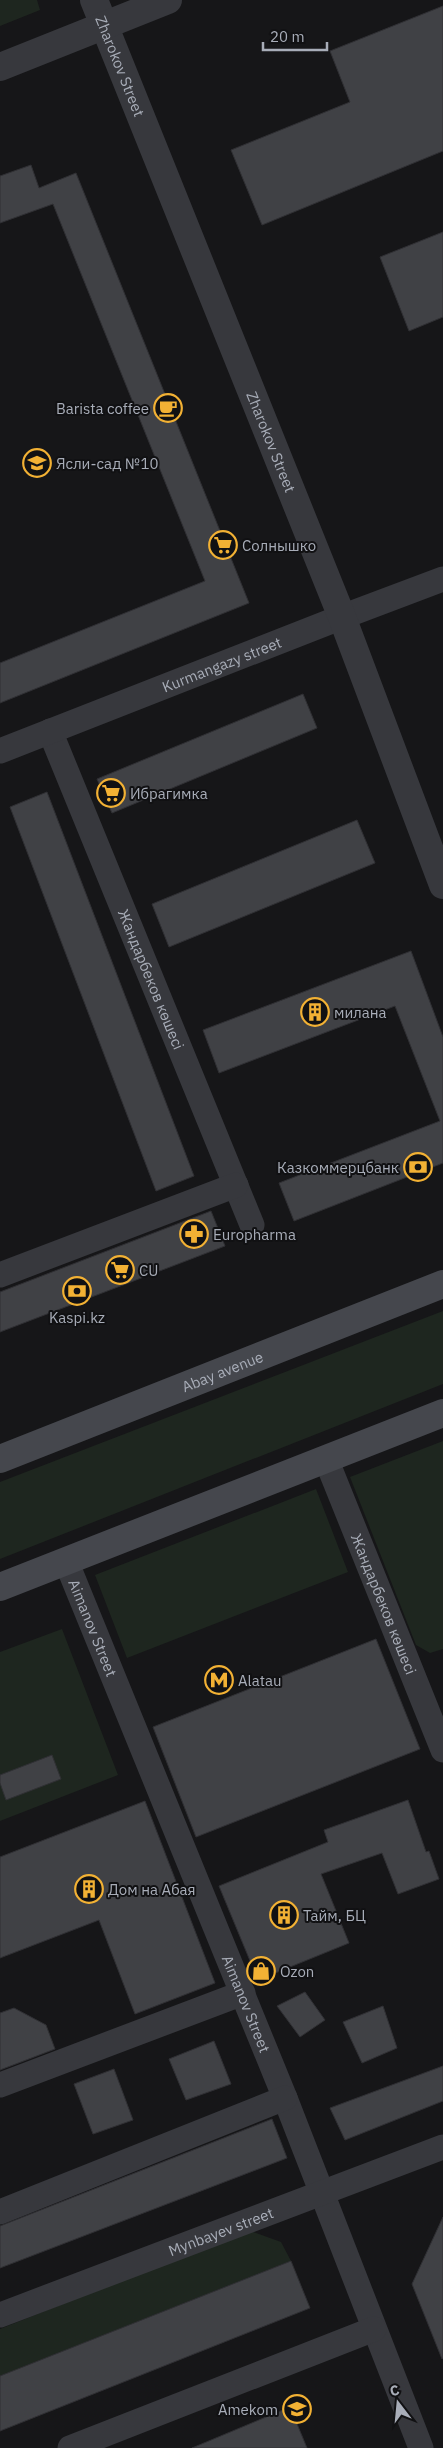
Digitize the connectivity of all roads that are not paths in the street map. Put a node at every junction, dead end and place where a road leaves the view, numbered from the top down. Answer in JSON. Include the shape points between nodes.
{"nodes":[{"id":1,"x":94,"y":0,"type":"edge"},
{"id":2,"x":168,"y":0,"type":"edge"},
{"id":3,"x":103,"y":25,"type":"junction"},
{"id":4,"x":0,"y":67,"type":"edge"},
{"id":5,"x":443,"y":579,"type":"edge"},
{"id":6,"x":342,"y":616,"type":"junction"},
{"id":7,"x":50,"y":731,"type":"junction"},
{"id":8,"x":0,"y":751,"type":"edge"},
{"id":9,"x":443,"y":885,"type":"edge"},
{"id":10,"x":236,"y":1184,"type":"junction"},
{"id":11,"x":252,"y":1225,"type":"dead end"},
{"id":12,"x":0,"y":1275,"type":"edge"},
{"id":13,"x":443,"y":1284,"type":"edge"},
{"id":14,"x":443,"y":1413,"type":"edge"},
{"id":15,"x":0,"y":1459,"type":"edge"},
{"id":16,"x":326,"y":1459,"type":"junction"},
{"id":17,"x":66,"y":1561,"type":"junction"},
{"id":18,"x":0,"y":1587,"type":"edge"},
{"id":19,"x":443,"y":1750,"type":"edge"},
{"id":20,"x":243,"y":1993,"type":"junction"},
{"id":21,"x":0,"y":2085,"type":"edge"},
{"id":22,"x":286,"y":2098,"type":"junction"},
{"id":23,"x":443,"y":2147,"type":"edge"},
{"id":24,"x":322,"y":2194,"type":"junction"},
{"id":25,"x":0,"y":2212,"type":"edge"},
{"id":26,"x":0,"y":2315,"type":"edge"},
{"id":27,"x":374,"y":2329,"type":"junction"},
{"id":28,"x":70,"y":2448,"type":"edge"},
{"id":29,"x":421,"y":2448,"type":"edge"}],
"edges":[{"from":1,"to":3,"type":"street","name":"Zharokov Street"},
{"from":2,"to":3,"type":"street"},
{"from":3,"to":4,"type":"street"},
{"from":3,"to":6,"type":"street","name":"Zharokov Street"},
{"from":5,"to":6,"type":"street","name":"Kurmangazy street"},
{"from":6,"to":7,"type":"street","name":"Kurmangazy street"},
{"from":6,"to":9,"type":"street","name":"Zharokov Street"},
{"from":7,"to":8,"type":"street","name":"Kurmangazy street"},
{"from":7,"to":10,"type":"street","name":"Жандарбеков көшесі"},
{"from":10,"to":11,"type":"street","name":"Жандарбеков көшесі"},
{"from":10,"to":12,"type":"street"},
{"from":13,"to":15,"type":"main road","name":"Abay avenue"},
{"from":14,"to":16,"type":"main road"},
{"from":16,"to":17,"type":"main road"},
{"from":16,"to":19,"type":"street","name":"Жандарбеков көшесі"},
{"from":17,"to":18,"type":"main road"},
{"from":17,"to":20,"type":"street","name":"Aimanov Street"},
{"from":20,"to":21,"type":"street"},
{"from":20,"to":22,"type":"street","name":"Aimanov Street"},
{"from":22,"to":24,"type":"street","name":"Aimanov Street"},
{"from":22,"to":25,"type":"street"},
{"from":23,"to":24,"type":"street","name":"Mynbayev street"},
{"from":24,"to":26,"type":"street","name":"Mynbayev street"},
{"from":24,"to":27,"type":"street","name":"Aimanov Street"},
{"from":27,"to":28,"type":"street"},
{"from":27,"to":29,"type":"street","name":"Aimanov Street"}]}
